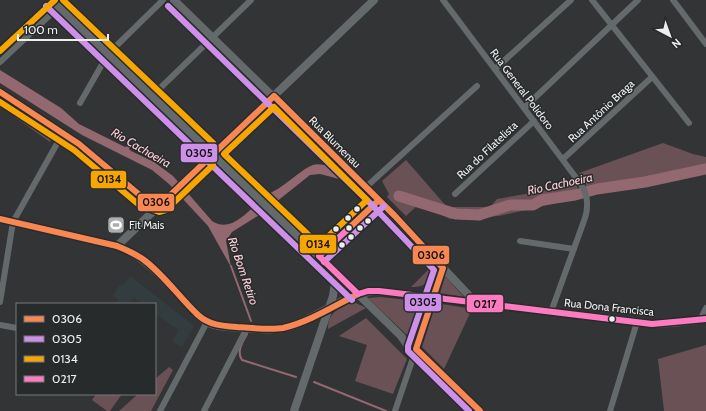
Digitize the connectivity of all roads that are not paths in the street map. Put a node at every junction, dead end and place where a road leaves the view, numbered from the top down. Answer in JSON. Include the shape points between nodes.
{"nodes":[{"id":1,"x":52,"y":0,"type":"edge"},
{"id":2,"x":66,"y":0,"type":"edge"},
{"id":3,"x":163,"y":0,"type":"edge"},
{"id":4,"x":174,"y":0,"type":"edge"},
{"id":5,"x":251,"y":0,"type":"edge"},
{"id":6,"x":374,"y":0,"type":"edge"},
{"id":7,"x":443,"y":0,"type":"edge"},
{"id":8,"x":571,"y":0,"type":"edge"},
{"id":9,"x":592,"y":0,"type":"edge"},
{"id":10,"x":638,"y":0,"type":"edge"},
{"id":11,"x":673,"y":0,"type":"edge"},
{"id":12,"x":59,"y":7,"type":"junction"},
{"id":13,"x":612,"y":25,"type":"junction"},
{"id":14,"x":212,"y":37,"type":"junction"},
{"id":15,"x":706,"y":44,"type":"edge"},
{"id":16,"x":108,"y":54,"type":"junction"},
{"id":17,"x":0,"y":62,"type":"edge"},
{"id":18,"x":495,"y":69,"type":"junction"},
{"id":19,"x":652,"y":76,"type":"junction"},
{"id":20,"x":477,"y":86,"type":"dead end"},
{"id":21,"x":0,"y":92,"type":"edge"},
{"id":22,"x":152,"y":96,"type":"junction"},
{"id":23,"x":274,"y":96,"type":"junction"},
{"id":24,"x":80,"y":103,"type":"dead end"},
{"id":25,"x":524,"y":108,"type":"junction"},
{"id":26,"x":534,"y":121,"type":"junction"},
{"id":27,"x":689,"y":123,"type":"dead end"},
{"id":28,"x":63,"y":133,"type":"junction"},
{"id":29,"x":213,"y":155,"type":"junction"},
{"id":30,"x":563,"y":159,"type":"junction"},
{"id":31,"x":366,"y":187,"type":"junction"},
{"id":32,"x":455,"y":194,"type":"dead end"},
{"id":33,"x":161,"y":204,"type":"junction"},
{"id":34,"x":0,"y":219,"type":"edge"},
{"id":35,"x":13,"y":222,"type":"junction"},
{"id":36,"x":520,"y":241,"type":"dead end"},
{"id":37,"x":116,"y":246,"type":"junction"},
{"id":38,"x":574,"y":249,"type":"junction"},
{"id":39,"x":443,"y":268,"type":"junction"},
{"id":40,"x":334,"y":271,"type":"junction"},
{"id":41,"x":358,"y":294,"type":"junction"},
{"id":42,"x":433,"y":298,"type":"junction"},
{"id":43,"x":0,"y":302,"type":"edge"},
{"id":44,"x":477,"y":304,"type":"junction"},
{"id":45,"x":329,"y":308,"type":"junction"},
{"id":46,"x":706,"y":308,"type":"edge"},
{"id":47,"x":551,"y":312,"type":"junction"},
{"id":48,"x":308,"y":319,"type":"junction"},
{"id":49,"x":703,"y":319,"type":"edge"},
{"id":50,"x":207,"y":322,"type":"junction"},
{"id":51,"x":637,"y":322,"type":"junction"},
{"id":52,"x":0,"y":325,"type":"edge"},
{"id":53,"x":16,"y":328,"type":"edge"},
{"id":54,"x":247,"y":328,"type":"junction"},
{"id":55,"x":319,"y":336,"type":"junction"},
{"id":56,"x":401,"y":336,"type":"junction"},
{"id":57,"x":416,"y":349,"type":"junction"},
{"id":58,"x":160,"y":411,"type":"edge"},
{"id":59,"x":204,"y":411,"type":"edge"},
{"id":60,"x":294,"y":411,"type":"edge"},
{"id":61,"x":395,"y":411,"type":"edge"},
{"id":62,"x":471,"y":411,"type":"edge"},
{"id":63,"x":480,"y":411,"type":"edge"},
{"id":64,"x":610,"y":411,"type":"edge"}],
"edges":[{"from":1,"to":12,"type":"main road"},
{"from":2,"to":12,"type":"street"},
{"from":3,"to":16,"type":"street"},
{"from":4,"to":14,"type":"main road","name":"Rua Blumenau"},
{"from":5,"to":14,"type":"street"},
{"from":6,"to":23,"type":"main road"},
{"from":7,"to":18,"type":"street","name":"Rua General Polidoro"},
{"from":8,"to":18,"type":"street"},
{"from":9,"to":13,"type":"street"},
{"from":10,"to":13,"type":"street"},
{"from":11,"to":15,"type":"street"},
{"from":12,"to":16,"type":"main road"},
{"from":12,"to":17,"type":"street"},
{"from":13,"to":19,"type":"street"},
{"from":13,"to":25,"type":"street"},
{"from":14,"to":22,"type":"street"},
{"from":14,"to":23,"type":"main road","name":"Rua Blumenau"},
{"from":16,"to":22,"type":"main road"},
{"from":16,"to":24,"type":"street"},
{"from":18,"to":25,"type":"street","name":"Rua General Polidoro"},
{"from":19,"to":27,"type":"street"},
{"from":19,"to":30,"type":"street","name":"Rua Antônio Braga"},
{"from":20,"to":31,"type":"street"},
{"from":21,"to":28,"type":"main road"},
{"from":22,"to":29,"type":"main road"},
{"from":23,"to":29,"type":"main road"},
{"from":23,"to":31,"type":"main road","name":"Rua Blumenau"},
{"from":25,"to":26,"type":"street","name":"Rua General Polidoro"},
{"from":26,"to":30,"type":"street","name":"Rua General Polidoro"},
{"from":26,"to":32,"type":"street","name":"Rua do Filatelista"},
{"from":28,"to":33,"type":"main road","via":[[142,197]]},
{"from":28,"to":35,"type":"street"},
{"from":29,"to":33,"type":"main road"},
{"from":29,"to":40,"type":"main road"},
{"from":30,"to":38,"type":"street","name":"Rua General Polidoro","via":[[585,192],[587,212]]},
{"from":31,"to":39,"type":"main road","name":"Rua Blumenau"},
{"from":33,"to":37,"type":"main road"},
{"from":34,"to":35,"type":"main road","name":"Rua Dona Francisca"},
{"from":35,"to":37,"type":"main road","name":"Rua Dona Francisca"},
{"from":35,"to":43,"type":"street"},
{"from":36,"to":38,"type":"street"},
{"from":37,"to":50,"type":"main road","name":"Rua Dona Francisca","via":[[149,264]]},
{"from":38,"to":47,"type":"street"},
{"from":39,"to":42,"type":"main road"},
{"from":39,"to":44,"type":"main road","name":"Rua Blumenau"},
{"from":40,"to":41,"type":"main road"},
{"from":40,"to":45,"type":"main road","via":[[335,290]]},
{"from":41,"to":42,"type":"main road","name":"Rua Dona Francisca","via":[[379,291]]},
{"from":41,"to":45,"type":"main road","name":"Rua Dona Francisca"},
{"from":41,"to":56,"type":"main road"},
{"from":42,"to":44,"type":"main road","name":"Rua Dona Francisca"},
{"from":42,"to":57,"type":"main road"},
{"from":44,"to":47,"type":"main road","name":"Rua Dona Francisca"},
{"from":45,"to":48,"type":"main road","name":"Rua Dona Francisca"},
{"from":45,"to":55,"type":"main road"},
{"from":46,"to":49,"type":"street"},
{"from":47,"to":51,"type":"main road","name":"Rua Dona Francisca"},
{"from":48,"to":54,"type":"main road","name":"Rua Dona Francisca","via":[[282,328]]},
{"from":48,"to":55,"type":"main road","via":[[316,324]]},
{"from":49,"to":51,"type":"main road","name":"Rua Dona Francisca","via":[[662,324]]},
{"from":50,"to":54,"type":"main road","name":"Rua Dona Francisca","via":[[218,326]]},
{"from":50,"to":58,"type":"street"},
{"from":51,"to":64,"type":"street"},
{"from":52,"to":53,"type":"street"},
{"from":54,"to":59,"type":"street"},
{"from":55,"to":60,"type":"main road"},
{"from":56,"to":57,"type":"main road"},
{"from":56,"to":57,"type":"main road","via":[[410,341]]},
{"from":57,"to":61,"type":"street"},
{"from":57,"to":62,"type":"main road"},
{"from":57,"to":63,"type":"main road"}]}
